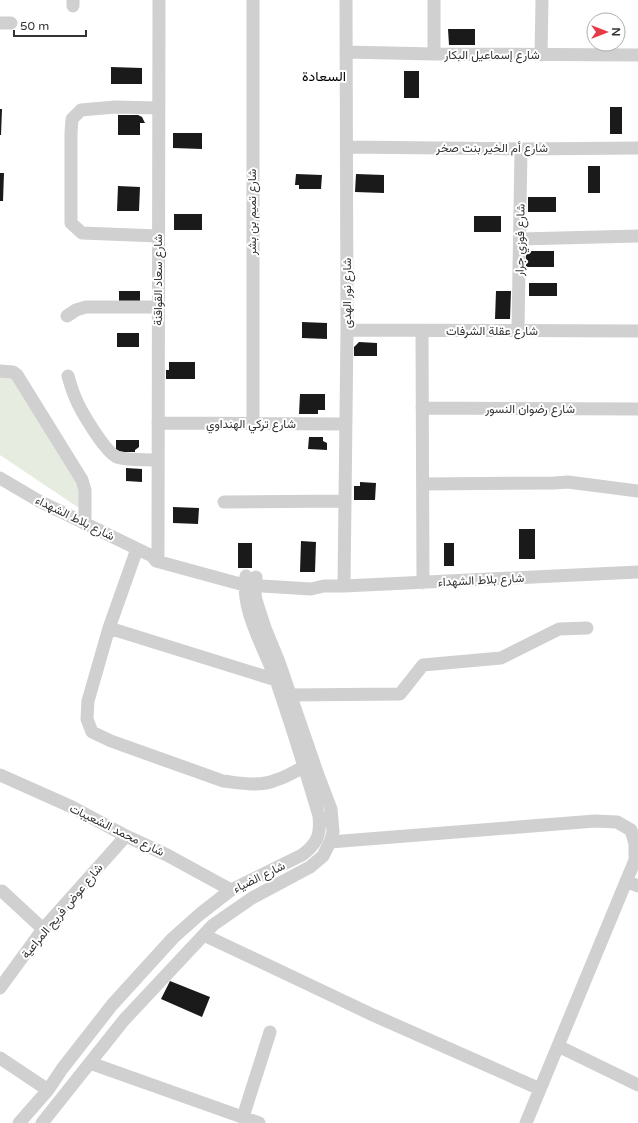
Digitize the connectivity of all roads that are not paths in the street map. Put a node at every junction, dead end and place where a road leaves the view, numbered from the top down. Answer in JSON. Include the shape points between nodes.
{"nodes":[{"id":1,"x":159,"y":0,"type":"edge"},
{"id":2,"x":253,"y":0,"type":"edge"},
{"id":3,"x":346,"y":0,"type":"edge"},
{"id":4,"x":434,"y":0,"type":"edge"},
{"id":5,"x":542,"y":0,"type":"edge"},
{"id":6,"x":346,"y":52,"type":"junction"},
{"id":7,"x":434,"y":54,"type":"junction"},
{"id":8,"x":542,"y":55,"type":"junction"},
{"id":9,"x":638,"y":55,"type":"edge"},
{"id":10,"x":158,"y":108,"type":"junction"},
{"id":11,"x":347,"y":147,"type":"junction"},
{"id":12,"x":638,"y":148,"type":"edge"},
{"id":13,"x":521,"y":149,"type":"junction"},
{"id":14,"x":158,"y":236,"type":"junction"},
{"id":15,"x":638,"y":236,"type":"edge"},
{"id":16,"x":520,"y":239,"type":"junction"},
{"id":17,"x":158,"y":307,"type":"junction"},
{"id":18,"x":67,"y":316,"type":"dead end"},
{"id":19,"x":347,"y":330,"type":"junction"},
{"id":20,"x":518,"y":330,"type":"junction"},
{"id":21,"x":422,"y":331,"type":"junction"},
{"id":22,"x":638,"y":331,"type":"edge"},
{"id":23,"x":0,"y":371,"type":"edge"},
{"id":24,"x":68,"y":376,"type":"dead end"},
{"id":25,"x":422,"y":408,"type":"junction"},
{"id":26,"x":638,"y":409,"type":"edge"},
{"id":27,"x":158,"y":423,"type":"junction"},
{"id":28,"x":253,"y":424,"type":"junction"},
{"id":29,"x":345,"y":424,"type":"junction"},
{"id":30,"x":157,"y":460,"type":"junction"},
{"id":31,"x":0,"y":478,"type":"edge"},
{"id":32,"x":423,"y":484,"type":"junction"},
{"id":33,"x":638,"y":491,"type":"edge"},
{"id":34,"x":345,"y":501,"type":"junction"},
{"id":35,"x":224,"y":502,"type":"dead end"},
{"id":36,"x":85,"y":524,"type":"junction"},
{"id":37,"x":137,"y":549,"type":"junction"},
{"id":38,"x":155,"y":557,"type":"junction"},
{"id":39,"x":638,"y":572,"type":"edge"},
{"id":40,"x":250,"y":581,"type":"junction"},
{"id":41,"x":423,"y":583,"type":"junction"},
{"id":42,"x":344,"y":586,"type":"junction"},
{"id":43,"x":109,"y":628,"type":"junction"},
{"id":44,"x":587,"y":628,"type":"dead end"},
{"id":45,"x":276,"y":680,"type":"junction"},
{"id":46,"x":290,"y":695,"type":"junction"},
{"id":47,"x":304,"y":767,"type":"junction"},
{"id":48,"x":0,"y":775,"type":"edge"},
{"id":49,"x":126,"y":836,"type":"junction"},
{"id":50,"x":330,"y":842,"type":"junction"},
{"id":51,"x":632,"y":884,"type":"edge"},
{"id":52,"x":231,"y":890,"type":"junction"},
{"id":53,"x":2,"y":891,"type":"dead end"},
{"id":54,"x":43,"y":929,"type":"junction"},
{"id":55,"x":204,"y":935,"type":"junction"},
{"id":56,"x":0,"y":988,"type":"edge"},
{"id":57,"x":270,"y":1032,"type":"dead end"},
{"id":58,"x":558,"y":1046,"type":"junction"},
{"id":59,"x":0,"y":1058,"type":"edge"},
{"id":60,"x":90,"y":1063,"type":"junction"},
{"id":61,"x":638,"y":1085,"type":"edge"},
{"id":62,"x":540,"y":1089,"type":"junction"},
{"id":63,"x":48,"y":1090,"type":"junction"},
{"id":64,"x":243,"y":1117,"type":"junction"},
{"id":65,"x":26,"y":1121,"type":"edge"},
{"id":66,"x":42,"y":1123,"type":"edge"},
{"id":67,"x":259,"y":1123,"type":"edge"},
{"id":68,"x":526,"y":1123,"type":"edge"}],
"edges":[{"from":1,"to":10,"type":"street","name":"شارع سعاد القواقنة"},
{"from":2,"to":28,"type":"street","name":"شارع تميم بن بشر"},
{"from":3,"to":6,"type":"street","name":"شارع نور الهدى"},
{"from":4,"to":7,"type":"street"},
{"from":5,"to":8,"type":"street"},
{"from":6,"to":7,"type":"street","name":"شارع إسماعيل البكار"},
{"from":6,"to":11,"type":"street","name":"شارع نور الهدى"},
{"from":7,"to":8,"type":"street","name":"شارع إسماعيل البكار"},
{"from":8,"to":9,"type":"street","name":"شارع إسماعيل البكار"},
{"from":10,"to":14,"type":"street","name":"شارع سعاد القواقنة"},
{"from":10,"to":14,"type":"street","via":[[115,107],[81,110],[72,120],[71,133],[71,223],[82,233]]},
{"from":11,"to":13,"type":"street","name":"شارع أم الخير بنت صخر"},
{"from":11,"to":19,"type":"street","name":"شارع نور الهدى"},
{"from":12,"to":13,"type":"street","name":"شارع أم الخير بنت صخر"},
{"from":13,"to":16,"type":"street","name":"شارع فوزي جرار"},
{"from":14,"to":17,"type":"street","name":"شارع سعاد القواقنة"},
{"from":15,"to":16,"type":"street"},
{"from":16,"to":20,"type":"street","name":"شارع فوزي جرار"},
{"from":17,"to":18,"type":"street","via":[[86,307]]},
{"from":17,"to":27,"type":"street","name":"شارع سعاد القواقنة"},
{"from":19,"to":21,"type":"street","name":"شارع عقلة الشرفات"},
{"from":19,"to":29,"type":"street","name":"شارع نور الهدى"},
{"from":20,"to":21,"type":"street","name":"شارع عقلة الشرفات"},
{"from":20,"to":22,"type":"street","name":"شارع عقلة الشرفات"},
{"from":21,"to":25,"type":"street"},
{"from":23,"to":36,"type":"street","via":[[13,372],[17,375],[82,480],[85,490]]},
{"from":24,"to":30,"type":"street","via":[[75,397],[109,451],[123,458]]},
{"from":25,"to":26,"type":"street","name":"شارع رضوان النسور"},
{"from":25,"to":32,"type":"street"},
{"from":27,"to":28,"type":"street","name":"شارع تركي الهنداوي"},
{"from":27,"to":30,"type":"street","name":"شارع سعاد القواقنة"},
{"from":28,"to":29,"type":"street","name":"شارع تركي الهنداوي"},
{"from":29,"to":34,"type":"street","name":"شارع نور الهدى"},
{"from":30,"to":38,"type":"street","name":"شارع سعاد القواقنة"},
{"from":31,"to":36,"type":"street","name":"شارع بلاط الشهداء"},
{"from":32,"to":33,"type":"street","via":[[568,482]]},
{"from":32,"to":41,"type":"street"},
{"from":34,"to":35,"type":"street"},
{"from":34,"to":42,"type":"street","name":"شارع نور الهدى"},
{"from":36,"to":37,"type":"street","name":"شارع بلاط الشهداء"},
{"from":37,"to":38,"type":"street","name":"شارع بلاط الشهداء"},
{"from":37,"to":43,"type":"street"},
{"from":38,"to":40,"type":"street","name":"شارع بلاط الشهداء"},
{"from":39,"to":41,"type":"street","name":"شارع بلاط الشهداء"},
{"from":40,"to":42,"type":"street","name":"شارع بلاط الشهداء","via":[[311,589]]},
{"from":40,"to":45,"type":"street","name":"شارع الضياء","via":[[246,598],[257,634]]},
{"from":40,"to":46,"type":"street","name":"شارع الضياء"},
{"from":41,"to":42,"type":"street","name":"شارع بلاط الشهداء"},
{"from":43,"to":45,"type":"street"},
{"from":43,"to":47,"type":"street","via":[[88,701],[87,718],[92,732],[110,741],[223,781],[260,784],[274,781]]},
{"from":44,"to":46,"type":"street","via":[[559,629],[501,658],[423,665],[400,694]]},
{"from":45,"to":47,"type":"street","name":"شارع الضياء"},
{"from":46,"to":50,"type":"street","name":"شارع الضياء","via":[[331,809],[333,832]]},
{"from":47,"to":52,"type":"street","name":"شارع الضياء","via":[[320,816],[321,829],[317,839],[311,849],[302,856]]},
{"from":48,"to":49,"type":"street","name":"شارع محمد الشعيبات","via":[[72,807]]},
{"from":49,"to":52,"type":"street","name":"شارع محمد الشعيبات","via":[[168,855]]},
{"from":49,"to":54,"type":"street","name":"شارع عوض فريح المراعية"},
{"from":50,"to":51,"type":"street","via":[[595,821],[618,822],[630,830],[635,844]]},
{"from":50,"to":55,"type":"street","name":"شارع الضياء","via":[[323,856],[310,867],[252,898],[213,924]]},
{"from":51,"to":58,"type":"street"},
{"from":52,"to":63,"type":"street","name":"شارع الضياء","via":[[173,938],[112,1005]]},
{"from":53,"to":54,"type":"street"},
{"from":54,"to":56,"type":"street","name":"شارع عوض فريح المراعية"},
{"from":55,"to":60,"type":"street","name":"شارع الضياء","via":[[124,1020]]},
{"from":55,"to":62,"type":"street","via":[[373,1015]]},
{"from":57,"to":64,"type":"street"},
{"from":58,"to":61,"type":"street"},
{"from":58,"to":62,"type":"street"},
{"from":59,"to":63,"type":"street"},
{"from":60,"to":64,"type":"street"},
{"from":60,"to":66,"type":"street","name":"شارع الضياء"},
{"from":62,"to":68,"type":"street"},
{"from":63,"to":65,"type":"street","name":"شارع الضياء"},
{"from":64,"to":67,"type":"street"}]}
